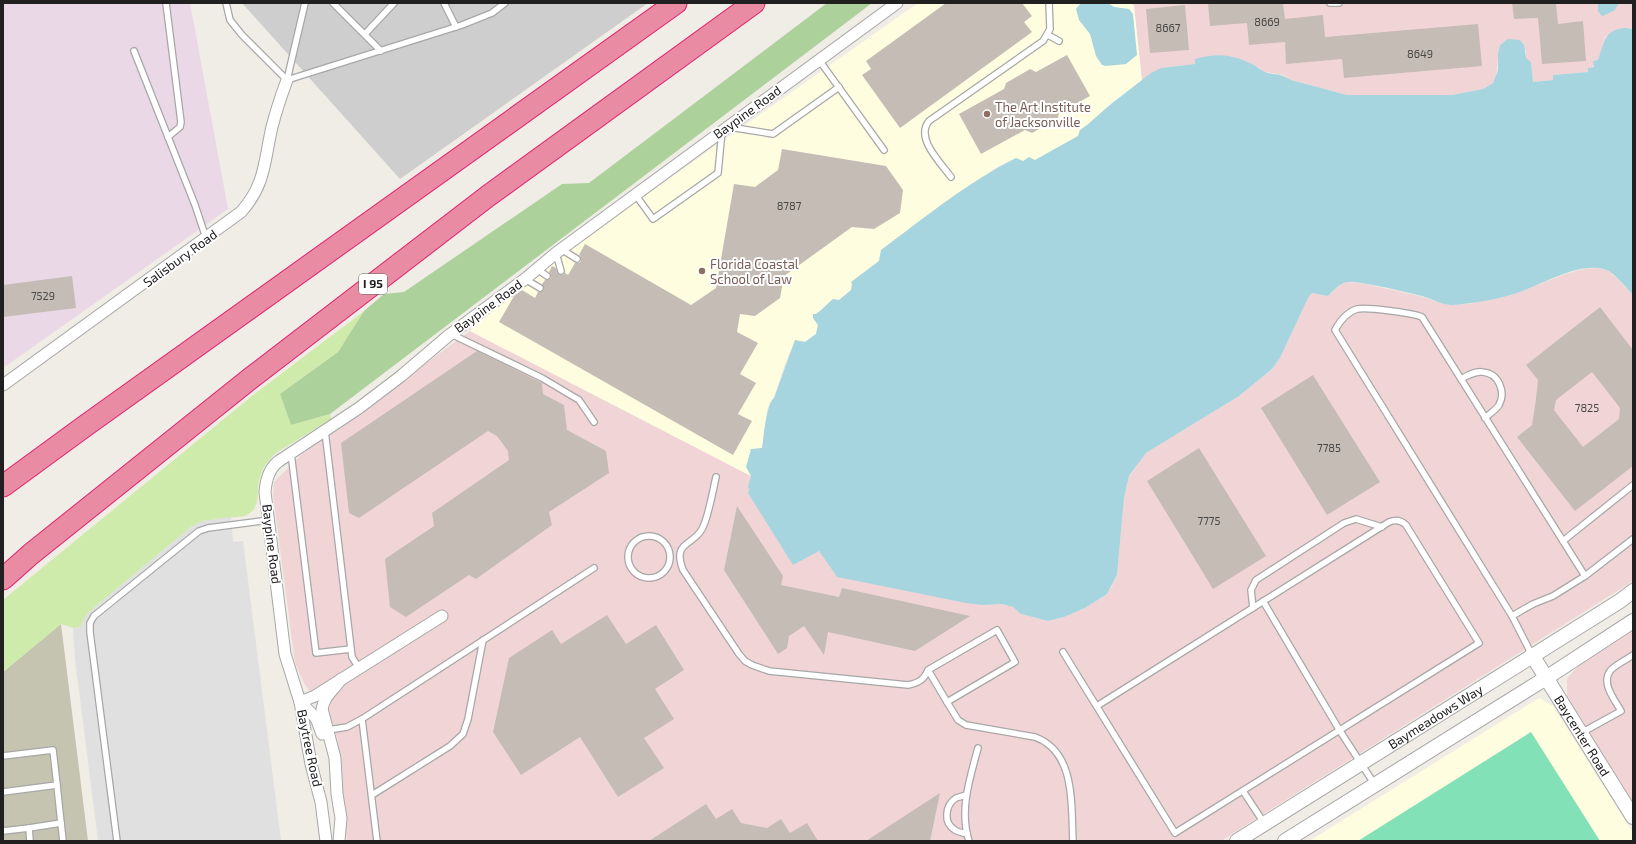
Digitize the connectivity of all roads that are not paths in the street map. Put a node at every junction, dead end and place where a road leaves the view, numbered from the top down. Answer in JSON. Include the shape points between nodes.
{"nodes":[{"id":1,"x":166,"y":3,"type":"edge"},
{"id":2,"x":226,"y":3,"type":"edge"},
{"id":3,"x":305,"y":3,"type":"edge"},
{"id":4,"x":333,"y":3,"type":"edge"},
{"id":5,"x":394,"y":3,"type":"edge"},
{"id":6,"x":444,"y":3,"type":"edge"},
{"id":7,"x":505,"y":3,"type":"edge"},
{"id":8,"x":676,"y":3,"type":"edge"},
{"id":9,"x":754,"y":3,"type":"edge"},
{"id":10,"x":897,"y":3,"type":"edge"},
{"id":11,"x":1049,"y":3,"type":"edge"},
{"id":12,"x":1330,"y":3,"type":"edge"},
{"id":13,"x":1339,"y":3,"type":"edge"},
{"id":14,"x":456,"y":27,"type":"junction"},
{"id":15,"x":365,"y":34,"type":"junction"},
{"id":16,"x":1048,"y":35,"type":"junction"},
{"id":17,"x":1059,"y":40,"type":"dead end"},
{"id":18,"x":382,"y":50,"type":"junction"},
{"id":19,"x":134,"y":51,"type":"dead end"},
{"id":20,"x":819,"y":60,"type":"junction"},
{"id":21,"x":287,"y":80,"type":"junction"},
{"id":22,"x":839,"y":87,"type":"junction"},
{"id":23,"x":725,"y":129,"type":"junction"},
{"id":24,"x":168,"y":137,"type":"junction"},
{"id":25,"x":884,"y":150,"type":"dead end"},
{"id":26,"x":951,"y":177,"type":"dead end"},
{"id":27,"x":635,"y":194,"type":"junction"},
{"id":28,"x":206,"y":239,"type":"junction"},
{"id":29,"x":559,"y":251,"type":"junction"},
{"id":30,"x":577,"y":259,"type":"dead end"},
{"id":31,"x":537,"y":269,"type":"junction"},
{"id":32,"x":561,"y":271,"type":"dead end"},
{"id":33,"x":547,"y":276,"type":"dead end"},
{"id":34,"x":525,"y":279,"type":"junction"},
{"id":35,"x":540,"y":288,"type":"dead end"},
{"id":36,"x":451,"y":333,"type":"junction"},
{"id":37,"x":1462,"y":379,"type":"junction"},
{"id":38,"x":3,"y":385,"type":"edge"},
{"id":39,"x":1485,"y":418,"type":"junction"},
{"id":40,"x":594,"y":422,"type":"dead end"},
{"id":41,"x":325,"y":431,"type":"junction"},
{"id":42,"x":291,"y":453,"type":"junction"},
{"id":43,"x":716,"y":477,"type":"dead end"},
{"id":44,"x":1633,"y":485,"type":"edge"},
{"id":45,"x":3,"y":486,"type":"edge"},
{"id":46,"x":269,"y":520,"type":"junction"},
{"id":47,"x":1382,"y":527,"type":"junction"},
{"id":48,"x":1633,"y":538,"type":"edge"},
{"id":49,"x":1562,"y":541,"type":"junction"},
{"id":50,"x":671,"y":555,"type":"junction"},
{"id":51,"x":680,"y":555,"type":"junction"},
{"id":52,"x":594,"y":568,"type":"dead end"},
{"id":53,"x":1585,"y":576,"type":"junction"},
{"id":54,"x":3,"y":579,"type":"edge"},
{"id":55,"x":1633,"y":590,"type":"edge"},
{"id":56,"x":1263,"y":601,"type":"junction"},
{"id":57,"x":1253,"y":608,"type":"junction"},
{"id":58,"x":442,"y":616,"type":"dead end"},
{"id":59,"x":1512,"y":616,"type":"junction"},
{"id":60,"x":1633,"y":621,"type":"edge"},
{"id":61,"x":483,"y":640,"type":"junction"},
{"id":62,"x":351,"y":649,"type":"junction"},
{"id":63,"x":1063,"y":652,"type":"dead end"},
{"id":64,"x":1532,"y":655,"type":"junction"},
{"id":65,"x":1633,"y":655,"type":"edge"},
{"id":66,"x":359,"y":668,"type":"junction"},
{"id":67,"x":928,"y":670,"type":"junction"},
{"id":68,"x":1546,"y":678,"type":"junction"},
{"id":69,"x":341,"y":679,"type":"junction"},
{"id":70,"x":300,"y":702,"type":"junction"},
{"id":71,"x":946,"y":702,"type":"junction"},
{"id":72,"x":1097,"y":706,"type":"junction"},
{"id":73,"x":362,"y":719,"type":"junction"},
{"id":74,"x":328,"y":730,"type":"junction"},
{"id":75,"x":1340,"y":731,"type":"junction"},
{"id":76,"x":1581,"y":733,"type":"junction"},
{"id":77,"x":978,"y":748,"type":"dead end"},
{"id":78,"x":3,"y":756,"type":"edge"},
{"id":79,"x":1361,"y":764,"type":"junction"},
{"id":80,"x":57,"y":785,"type":"junction"},
{"id":81,"x":1375,"y":785,"type":"junction"},
{"id":82,"x":1243,"y":791,"type":"junction"},
{"id":83,"x":3,"y":792,"type":"edge"},
{"id":84,"x":372,"y":795,"type":"junction"},
{"id":85,"x":966,"y":795,"type":"junction"},
{"id":86,"x":1633,"y":817,"type":"edge"},
{"id":87,"x":61,"y":823,"type":"junction"},
{"id":88,"x":1264,"y":824,"type":"junction"},
{"id":89,"x":29,"y":828,"type":"junction"},
{"id":90,"x":3,"y":831,"type":"edge"},
{"id":91,"x":967,"y":834,"type":"junction"},
{"id":92,"x":339,"y":838,"type":"edge"},
{"id":93,"x":30,"y":841,"type":"edge"},
{"id":94,"x":63,"y":841,"type":"edge"},
{"id":95,"x":117,"y":841,"type":"edge"},
{"id":96,"x":326,"y":841,"type":"edge"},
{"id":97,"x":377,"y":841,"type":"edge"},
{"id":98,"x":969,"y":841,"type":"edge"},
{"id":99,"x":1072,"y":841,"type":"edge"},
{"id":100,"x":1237,"y":841,"type":"edge"},
{"id":101,"x":1285,"y":841,"type":"edge"}],
"edges":[{"from":1,"to":24,"type":"lane","via":[[181,122],[180,127]]},
{"from":2,"to":21,"type":"lane","via":[[230,20]]},
{"from":3,"to":21,"type":"lane"},
{"from":4,"to":15,"type":"lane"},
{"from":5,"to":15,"type":"lane"},
{"from":6,"to":14,"type":"lane"},
{"from":7,"to":14,"type":"lane","via":[[492,13]]},
{"from":8,"to":45,"type":"highway"},
{"from":9,"to":54,"type":"highway","number":"I 95","via":[[482,200],[251,378]]},
{"from":10,"to":20,"type":"street","name":"Baypine Road"},
{"from":11,"to":16,"type":"lane","via":[[1051,22]]},
{"from":12,"to":13,"type":"lane"},
{"from":14,"to":18,"type":"lane"},
{"from":15,"to":18,"type":"lane"},
{"from":16,"to":17,"type":"lane"},
{"from":16,"to":26,"type":"lane","via":[[926,124],[924,134],[927,143]]},
{"from":18,"to":21,"type":"lane"},
{"from":19,"to":24,"type":"lane"},
{"from":20,"to":22,"type":"lane"},
{"from":20,"to":23,"type":"street","name":"Baypine Road"},
{"from":21,"to":28,"type":"street","name":"Salisbury Road","via":[[271,129],[260,186],[241,212]]},
{"from":22,"to":23,"type":"lane","via":[[773,134]]},
{"from":22,"to":25,"type":"lane"},
{"from":23,"to":27,"type":"street","name":"Baypine Road"},
{"from":23,"to":27,"type":"lane","via":[[718,173],[653,219]]},
{"from":24,"to":28,"type":"lane"},
{"from":27,"to":29,"type":"street","name":"Baypine Road"},
{"from":28,"to":38,"type":"street","name":"Salisbury Road"},
{"from":29,"to":30,"type":"lane"},
{"from":29,"to":31,"type":"street","name":"Baypine Road"},
{"from":29,"to":32,"type":"lane"},
{"from":31,"to":33,"type":"lane"},
{"from":31,"to":34,"type":"street","name":"Baypine Road"},
{"from":34,"to":35,"type":"lane"},
{"from":34,"to":36,"type":"street","name":"Baypine Road"},
{"from":36,"to":40,"type":"lane","via":[[542,378],[572,396]]},
{"from":36,"to":41,"type":"street","name":"Baypine Road","via":[[401,376]]},
{"from":37,"to":39,"type":"lane"},
{"from":37,"to":39,"type":"lane","via":[[1473,373],[1483,372],[1499,381],[1502,390],[1498,407]]},
{"from":37,"to":59,"type":"lane","via":[[1426,321],[1415,314],[1357,309],[1340,321],[1335,330]]},
{"from":39,"to":49,"type":"lane"},
{"from":41,"to":42,"type":"street","name":"Baypine Road"},
{"from":41,"to":62,"type":"lane"},
{"from":42,"to":46,"type":"street","name":"Baypine Road","via":[[276,463],[267,478],[265,492]]},
{"from":42,"to":62,"type":"lane","via":[[316,653]]},
{"from":43,"to":51,"type":"lane","via":[[702,529],[684,545]]},
{"from":44,"to":49,"type":"lane"},
{"from":46,"to":70,"type":"street","name":"Baypine Road","via":[[285,654]]},
{"from":46,"to":95,"type":"lane","via":[[199,531],[94,616],[90,622]]},
{"from":47,"to":56,"type":"lane"},
{"from":47,"to":57,"type":"lane","via":[[1356,519],[1344,523],[1256,580],[1251,590]]},
{"from":47,"to":75,"type":"lane","via":[[1395,520],[1406,525],[1479,643]]},
{"from":48,"to":53,"type":"lane"},
{"from":49,"to":53,"type":"lane"},
{"from":50,"to":50,"type":"lane","via":[[664,573],[652,578],[645,578],[634,572],[628,560],[628,553],[635,541],[647,535],[660,538],[669,548]]},
{"from":50,"to":51,"type":"lane"},
{"from":51,"to":67,"type":"lane","via":[[683,570],[739,654],[752,665],[769,671],[908,686],[926,677]]},
{"from":52,"to":61,"type":"lane"},
{"from":53,"to":59,"type":"lane","via":[[1553,596]]},
{"from":55,"to":64,"type":"street","name":"Baymeadows Way","via":[[1620,601]]},
{"from":56,"to":57,"type":"lane"},
{"from":56,"to":75,"type":"lane"},
{"from":57,"to":72,"type":"lane"},
{"from":58,"to":66,"type":"street"},
{"from":59,"to":64,"type":"lane"},
{"from":60,"to":68,"type":"street","name":"Baymeadows Way"},
{"from":61,"to":73,"type":"lane"},
{"from":61,"to":84,"type":"lane","via":[[463,734],[450,746]]},
{"from":62,"to":66,"type":"lane","via":[[352,658]]},
{"from":63,"to":72,"type":"lane"},
{"from":64,"to":68,"type":"street","name":"Baycenter Road"},
{"from":64,"to":79,"type":"street","name":"Baymeadows Way"},
{"from":65,"to":76,"type":"lane","via":[[1610,671],[1607,678],[1608,688],[1620,711]]},
{"from":66,"to":69,"type":"street"},
{"from":67,"to":71,"type":"lane"},
{"from":67,"to":71,"type":"lane","via":[[997,630],[1015,662]]},
{"from":68,"to":76,"type":"street","name":"Baycenter Road"},
{"from":68,"to":81,"type":"street","name":"Baymeadows Way"},
{"from":69,"to":70,"type":"street","via":[[315,696]]},
{"from":69,"to":74,"type":"street","name":"Baytree Road","via":[[324,702],[323,715]]},
{"from":70,"to":92,"type":"street","name":"Baytree Road","via":[[316,718],[326,748],[332,807]]},
{"from":70,"to":96,"type":"street","name":"Baytree Road","via":[[311,764],[322,802]]},
{"from":71,"to":99,"type":"lane","via":[[958,720],[966,725],[1035,737],[1051,746],[1061,761],[1070,785]]},
{"from":72,"to":82,"type":"lane","via":[[1175,834]]},
{"from":73,"to":74,"type":"lane","via":[[347,727]]},
{"from":73,"to":84,"type":"lane"},
{"from":74,"to":92,"type":"street","name":"Baytree Road","via":[[335,758],[341,818]]},
{"from":75,"to":79,"type":"lane"},
{"from":75,"to":82,"type":"lane"},
{"from":76,"to":86,"type":"street","name":"Baycenter Road"},
{"from":77,"to":85,"type":"lane"},
{"from":78,"to":80,"type":"lane","via":[[53,750]]},
{"from":79,"to":81,"type":"lane"},
{"from":79,"to":88,"type":"street","name":"Baymeadows Way"},
{"from":80,"to":83,"type":"lane"},
{"from":80,"to":87,"type":"lane"},
{"from":81,"to":101,"type":"street","name":"Baymeadows Way"},
{"from":82,"to":88,"type":"lane"},
{"from":84,"to":97,"type":"lane"},
{"from":85,"to":91,"type":"lane"},
{"from":85,"to":91,"type":"lane","via":[[956,798],[946,814],[948,824],[954,830]]},
{"from":87,"to":89,"type":"lane"},
{"from":87,"to":94,"type":"lane"},
{"from":88,"to":100,"type":"street","name":"Baymeadows Way"},
{"from":89,"to":90,"type":"lane"},
{"from":89,"to":93,"type":"lane"},
{"from":91,"to":98,"type":"lane"}]}
